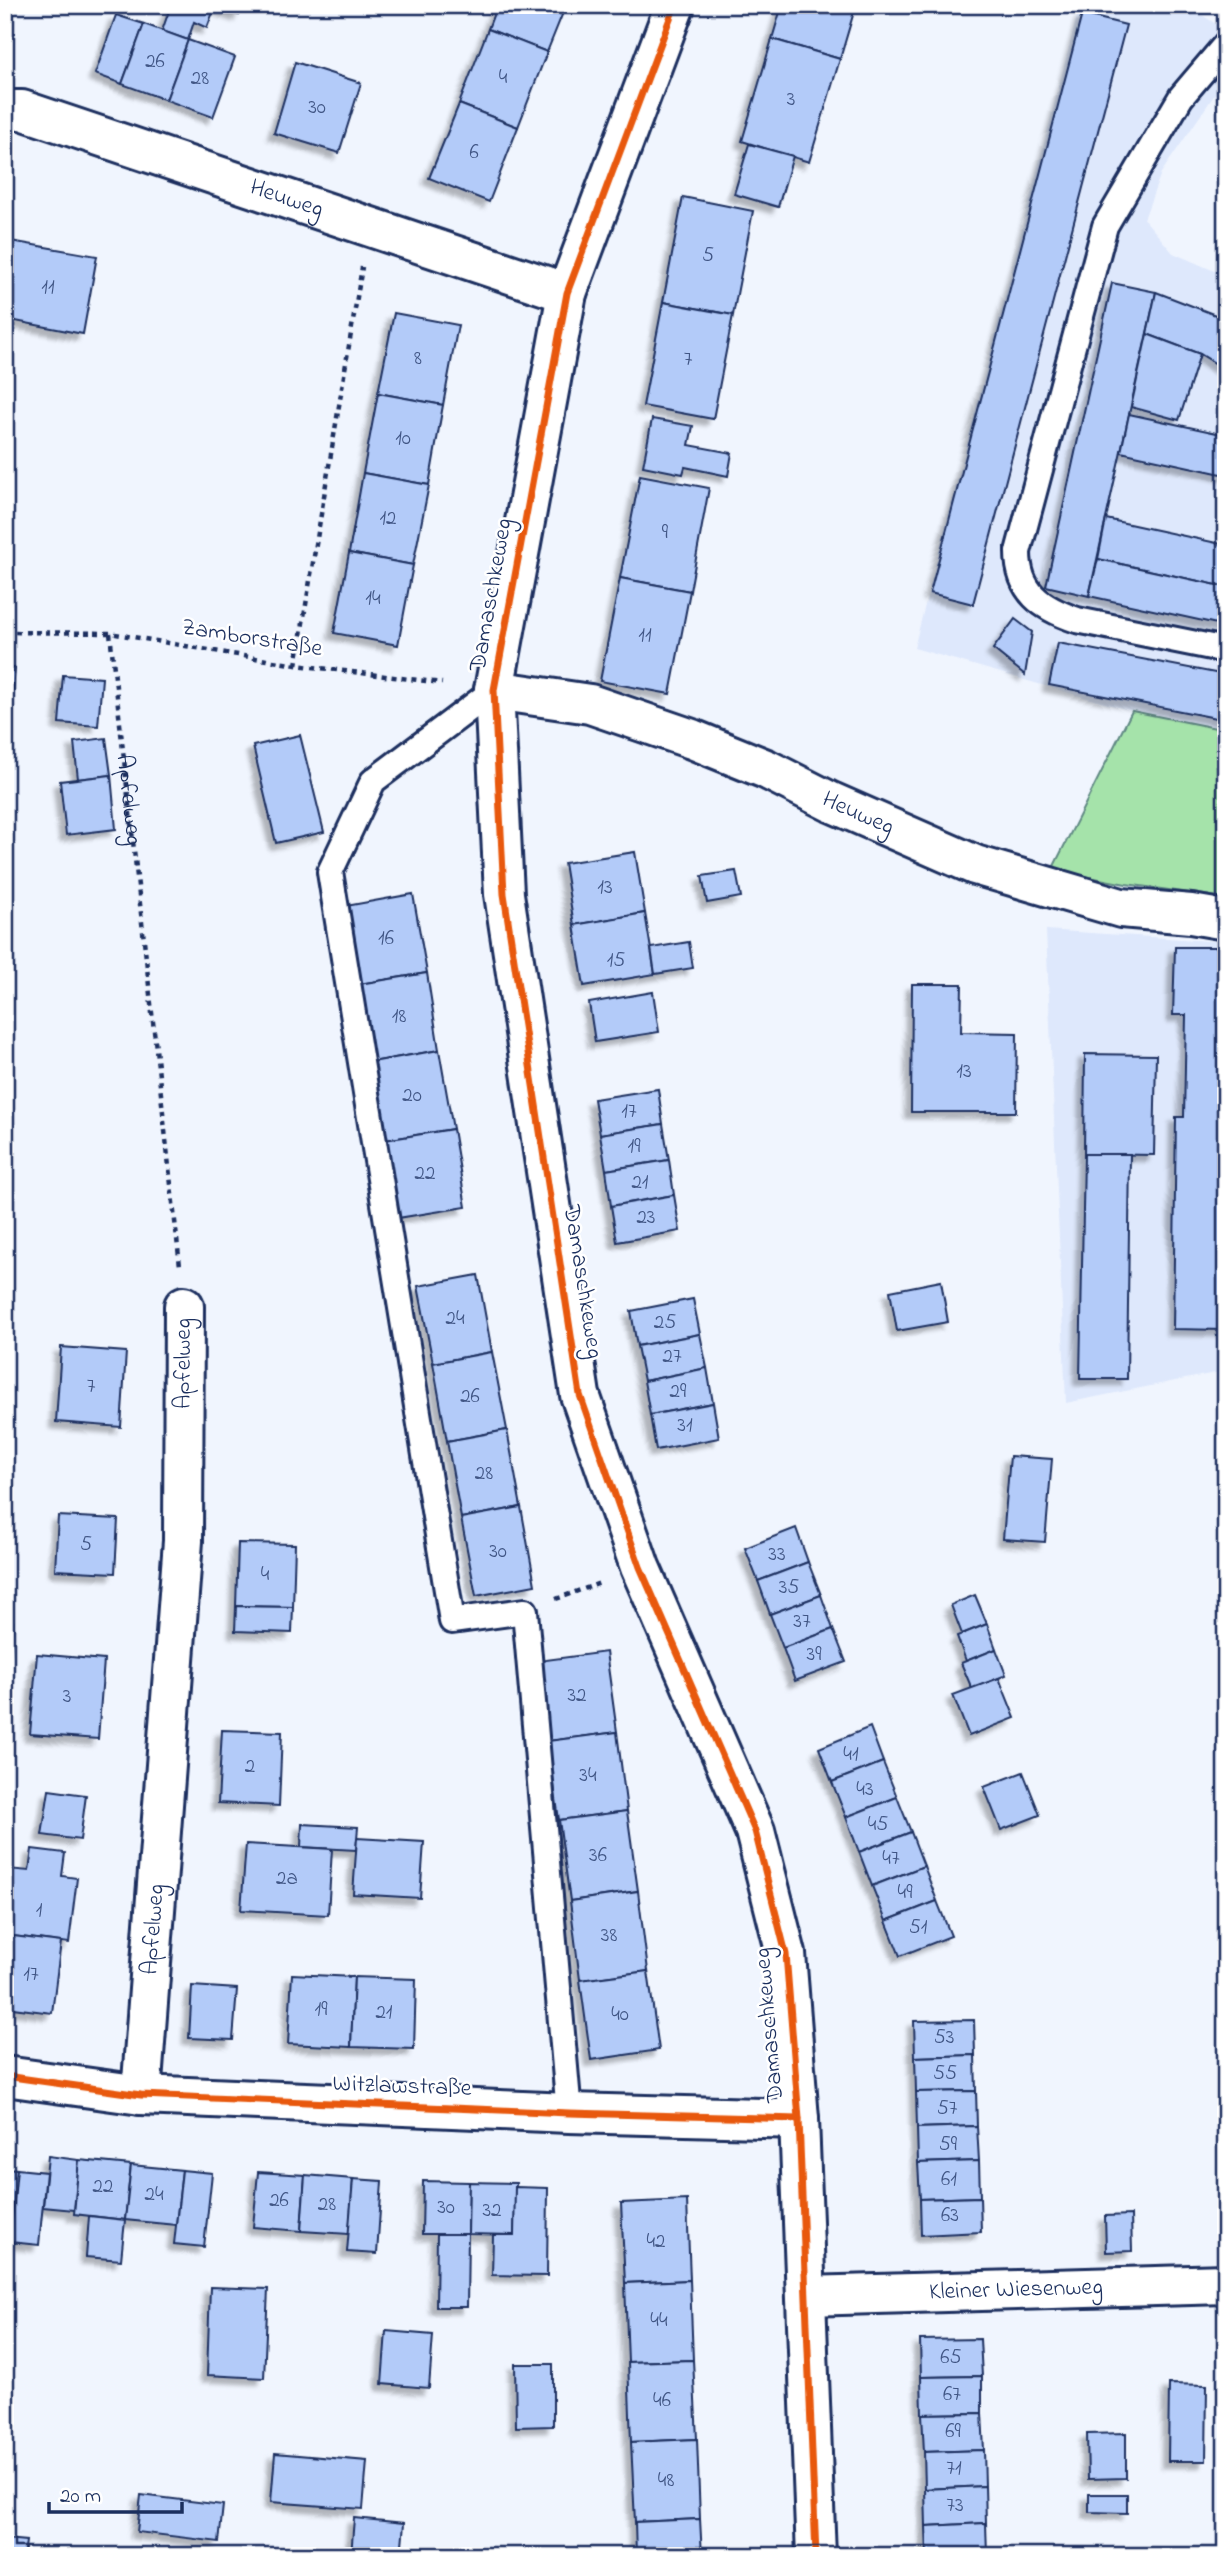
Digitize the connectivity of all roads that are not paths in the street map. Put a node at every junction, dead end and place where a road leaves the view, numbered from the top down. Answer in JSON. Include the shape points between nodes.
{"nodes":[{"id":1,"x":675,"y":5,"type":"edge"},
{"id":2,"x":1226,"y":44,"type":"edge"},
{"id":3,"x":5,"y":110,"type":"edge"},
{"id":4,"x":567,"y":293,"type":"junction"},
{"id":5,"x":1226,"y":650,"type":"edge"},
{"id":6,"x":494,"y":690,"type":"junction"},
{"id":7,"x":1226,"y":920,"type":"edge"},
{"id":8,"x":184,"y":1306,"type":"road end"},
{"id":9,"x":5,"y":2076,"type":"edge"},
{"id":10,"x":141,"y":2095,"type":"junction"},
{"id":11,"x":569,"y":2113,"type":"junction"},
{"id":12,"x":799,"y":2119,"type":"junction"},
{"id":13,"x":1226,"y":2284,"type":"edge"},
{"id":14,"x":806,"y":2295,"type":"junction"},
{"id":15,"x":816,"y":2556,"type":"edge"}],
"edges":[{"from":1,"to":4,"type":"street","name":"Damaschkeweg"},
{"from":2,"to":5,"type":"lane","via":[[1181,97],[1105,226],[1018,552],[1024,586],[1055,613]]},
{"from":3,"to":4,"type":"street","name":"Heuweg","via":[[22,110]]},
{"from":4,"to":6,"type":"street","name":"Damaschkeweg"},
{"from":6,"to":7,"type":"street","name":"Heuweg","via":[[590,704],[692,740],[975,865],[1121,908]]},
{"from":6,"to":11,"type":"lane","via":[[373,781],[330,872],[452,1621],[525,1611]]},
{"from":6,"to":12,"type":"street","name":"Damaschkeweg","via":[[504,894],[580,1395],[640,1567],[755,1831],[786,1954]]},
{"from":8,"to":10,"type":"street","name":"Apfelweg","via":[[183,1541]]},
{"from":9,"to":10,"type":"street","name":"Witzlawstraße"},
{"from":10,"to":11,"type":"street","name":"Witzlawstraße"},
{"from":11,"to":12,"type":"street","name":"Witzlawstraße"},
{"from":12,"to":14,"type":"street","name":"Damaschkeweg"},
{"from":13,"to":14,"type":"street","name":"Kleiner Wiesenweg"},
{"from":14,"to":15,"type":"street","name":"Damaschkeweg"}]}
